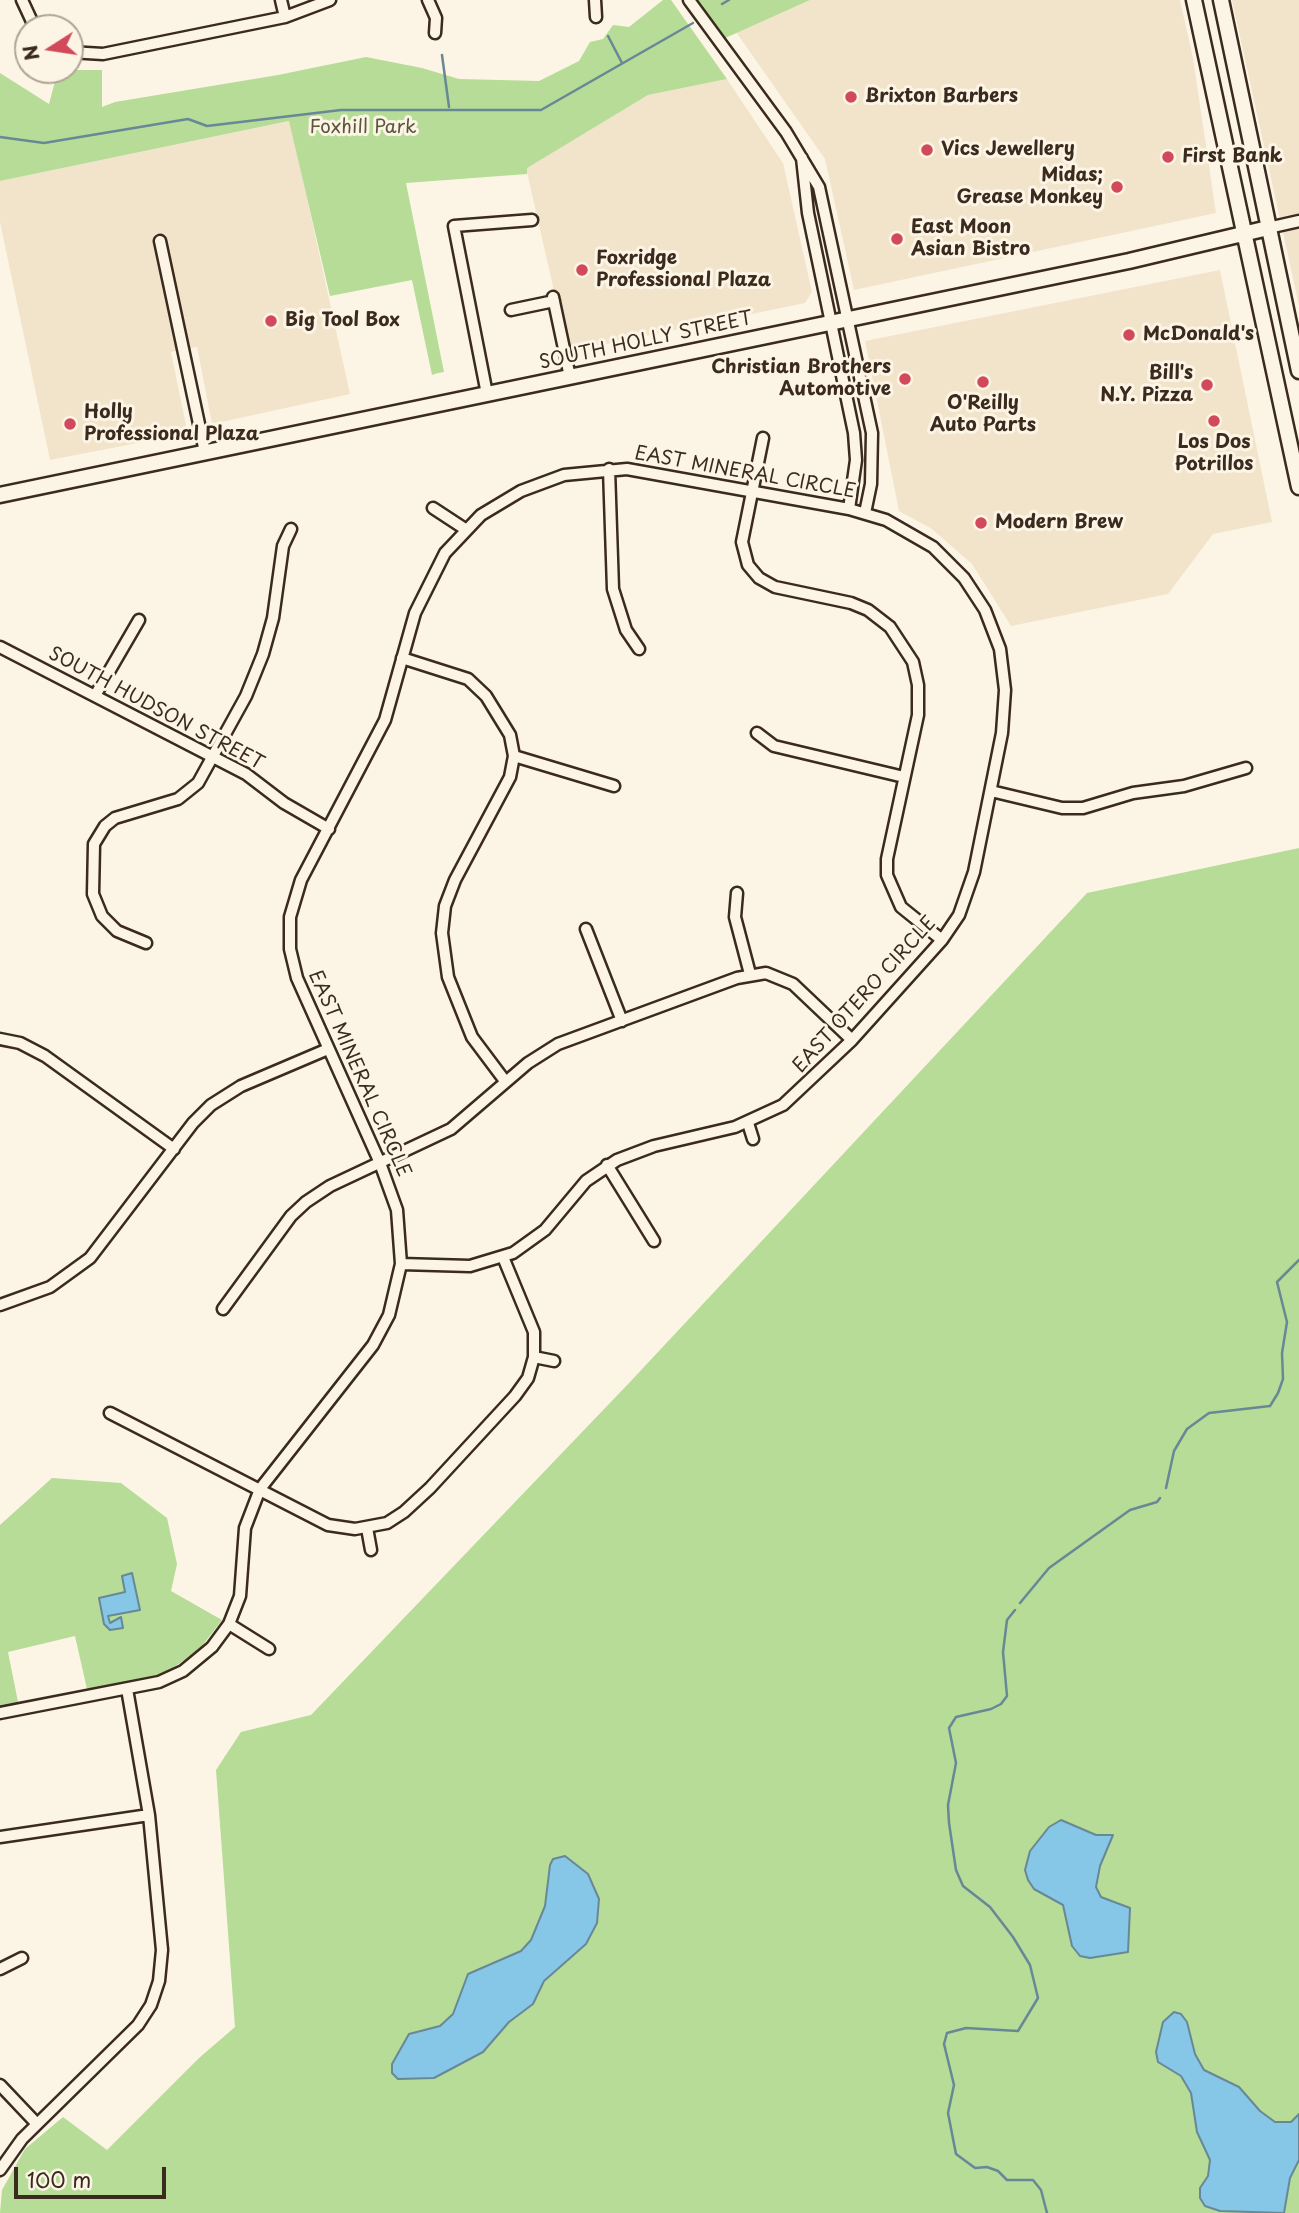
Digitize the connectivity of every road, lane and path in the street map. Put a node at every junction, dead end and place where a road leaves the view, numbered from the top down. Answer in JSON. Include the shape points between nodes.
{"nodes":[{"id":1,"x":281,"y":0,"type":"edge"},
{"id":2,"x":330,"y":0,"type":"edge"},
{"id":3,"x":428,"y":0,"type":"edge"},
{"id":4,"x":595,"y":0,"type":"edge"},
{"id":5,"x":689,"y":0,"type":"edge"},
{"id":6,"x":1194,"y":0,"type":"edge"},
{"id":7,"x":1221,"y":0,"type":"edge"},
{"id":8,"x":285,"y":16,"type":"junction"},
{"id":9,"x":596,"y":17,"type":"dead end"},
{"id":10,"x":435,"y":33,"type":"dead end"},
{"id":11,"x":84,"y":55,"type":"edge"},
{"id":12,"x":802,"y":158,"type":"junction"},
{"id":13,"x":532,"y":220,"type":"dead end"},
{"id":14,"x":1299,"y":221,"type":"edge"},
{"id":15,"x":1268,"y":228,"type":"junction"},
{"id":16,"x":1243,"y":236,"type":"junction"},
{"id":17,"x":160,"y":241,"type":"dead end"},
{"id":18,"x":511,"y":310,"type":"dead end"},
{"id":19,"x":848,"y":319,"type":"junction"},
{"id":20,"x":830,"y":323,"type":"junction"},
{"id":21,"x":1299,"y":371,"type":"edge"},
{"id":22,"x":570,"y":377,"type":"junction"},
{"id":23,"x":487,"y":394,"type":"junction"},
{"id":24,"x":763,"y":438,"type":"dead end"},
{"id":25,"x":205,"y":452,"type":"junction"},
{"id":26,"x":609,"y":469,"type":"junction"},
{"id":27,"x":1299,"y":487,"type":"edge"},
{"id":28,"x":752,"y":491,"type":"junction"},
{"id":29,"x":0,"y":495,"type":"edge"},
{"id":30,"x":433,"y":508,"type":"dead end"},
{"id":31,"x":849,"y":509,"type":"junction"},
{"id":32,"x":865,"y":513,"type":"junction"},
{"id":33,"x":291,"y":529,"type":"dead end"},
{"id":34,"x":465,"y":529,"type":"junction"},
{"id":35,"x":139,"y":620,"type":"dead end"},
{"id":36,"x":0,"y":647,"type":"edge"},
{"id":37,"x":639,"y":649,"type":"dead end"},
{"id":38,"x":402,"y":658,"type":"junction"},
{"id":39,"x":96,"y":694,"type":"junction"},
{"id":40,"x":757,"y":733,"type":"dead end"},
{"id":41,"x":514,"y":756,"type":"junction"},
{"id":42,"x":213,"y":757,"type":"junction"},
{"id":43,"x":1246,"y":768,"type":"dead end"},
{"id":44,"x":904,"y":777,"type":"junction"},
{"id":45,"x":614,"y":786,"type":"dead end"},
{"id":46,"x":991,"y":791,"type":"junction"},
{"id":47,"x":329,"y":829,"type":"junction"},
{"id":48,"x":737,"y":893,"type":"dead end"},
{"id":49,"x":586,"y":929,"type":"dead end"},
{"id":50,"x":942,"y":940,"type":"junction"},
{"id":51,"x":146,"y":943,"type":"dead end"},
{"id":52,"x":750,"y":974,"type":"junction"},
{"id":53,"x":622,"y":1021,"type":"junction"},
{"id":54,"x":0,"y":1039,"type":"edge"},
{"id":55,"x":852,"y":1040,"type":"junction"},
{"id":56,"x":328,"y":1049,"type":"junction"},
{"id":57,"x":505,"y":1082,"type":"junction"},
{"id":58,"x":748,"y":1123,"type":"junction"},
{"id":59,"x":753,"y":1139,"type":"dead end"},
{"id":60,"x":174,"y":1149,"type":"junction"},
{"id":61,"x":380,"y":1163,"type":"junction"},
{"id":62,"x":607,"y":1165,"type":"junction"},
{"id":63,"x":654,"y":1241,"type":"dead end"},
{"id":64,"x":503,"y":1257,"type":"junction"},
{"id":65,"x":401,"y":1264,"type":"junction"},
{"id":66,"x":0,"y":1305,"type":"edge"},
{"id":67,"x":223,"y":1309,"type":"dead end"},
{"id":68,"x":534,"y":1357,"type":"junction"},
{"id":69,"x":554,"y":1361,"type":"dead end"},
{"id":70,"x":110,"y":1412,"type":"dead end"},
{"id":71,"x":260,"y":1489,"type":"junction"},
{"id":72,"x":367,"y":1528,"type":"junction"},
{"id":73,"x":371,"y":1550,"type":"dead end"},
{"id":74,"x":229,"y":1624,"type":"junction"},
{"id":75,"x":270,"y":1649,"type":"dead end"},
{"id":76,"x":127,"y":1689,"type":"junction"},
{"id":77,"x":0,"y":1713,"type":"edge"},
{"id":78,"x":149,"y":1815,"type":"junction"},
{"id":79,"x":0,"y":1837,"type":"edge"},
{"id":80,"x":22,"y":1958,"type":"dead end"},
{"id":81,"x":0,"y":1969,"type":"edge"},
{"id":82,"x":0,"y":2085,"type":"edge"},
{"id":83,"x":37,"y":2124,"type":"junction"},
{"id":84,"x":0,"y":2170,"type":"edge"}],
"edges":[{"from":1,"to":8,"type":"street"},
{"from":2,"to":8,"type":"street"},
{"from":3,"to":10,"type":"street","via":[[438,25]]},
{"from":4,"to":9,"type":"street"},
{"from":5,"to":12,"type":"street"},
{"from":6,"to":16,"type":"main road"},
{"from":7,"to":15,"type":"main road"},
{"from":8,"to":11,"type":"street"},
{"from":12,"to":19,"type":"street","via":[[819,187]]},
{"from":12,"to":20,"type":"street"},
{"from":13,"to":23,"type":"street","via":[[454,226]]},
{"from":14,"to":15,"type":"street","name":"SOUTH HOLLY STREET"},
{"from":15,"to":16,"type":"main road","name":"SOUTH HOLLY STREET"},
{"from":15,"to":21,"type":"main road"},
{"from":16,"to":19,"type":"main road","name":"SOUTH HOLLY STREET"},
{"from":16,"to":27,"type":"main road"},
{"from":17,"to":25,"type":"street"},
{"from":18,"to":22,"type":"street","via":[[554,299]]},
{"from":19,"to":20,"type":"main road","name":"SOUTH HOLLY STREET"},
{"from":19,"to":32,"type":"street","via":[[873,445]]},
{"from":20,"to":22,"type":"main road","name":"SOUTH HOLLY STREET"},
{"from":20,"to":31,"type":"street","via":[[856,446]]},
{"from":22,"to":23,"type":"main road","name":"SOUTH HOLLY STREET"},
{"from":23,"to":25,"type":"main road","name":"SOUTH HOLLY STREET"},
{"from":24,"to":28,"type":"street"},
{"from":25,"to":29,"type":"main road","name":"SOUTH HOLLY STREET"},
{"from":26,"to":28,"type":"street","name":"EAST MINERAL CIRCLE","via":[[646,470]]},
{"from":26,"to":34,"type":"street","name":"EAST MINERAL CIRCLE","via":[[540,483],[506,499]]},
{"from":26,"to":37,"type":"street","via":[[613,589],[626,630]]},
{"from":28,"to":31,"type":"street","name":"EAST MINERAL CIRCLE"},
{"from":28,"to":44,"type":"street","via":[[742,542],[753,572],[775,587],[868,610],[890,627],[908,652],[919,699]]},
{"from":30,"to":34,"type":"street"},
{"from":31,"to":32,"type":"street","name":"EAST MINERAL CIRCLE"},
{"from":32,"to":46,"type":"street","name":"EAST OTERO CIRCLE","via":[[901,527],[941,554],[976,594],[992,624],[1006,690]]},
{"from":33,"to":42,"type":"street","via":[[282,546],[275,607],[263,654]]},
{"from":34,"to":38,"type":"street","name":"EAST MINERAL CIRCLE","via":[[422,594]]},
{"from":35,"to":39,"type":"street"},
{"from":36,"to":39,"type":"street","name":"SOUTH HUDSON STREET"},
{"from":38,"to":41,"type":"street","via":[[456,673],[480,688],[503,719]]},
{"from":38,"to":47,"type":"street","name":"EAST MINERAL CIRCLE","via":[[385,720]]},
{"from":39,"to":42,"type":"street","name":"SOUTH HUDSON STREET"},
{"from":40,"to":44,"type":"street","via":[[774,746]]},
{"from":41,"to":45,"type":"street"},
{"from":41,"to":57,"type":"street","via":[[505,789],[449,894],[442,933],[448,977],[472,1037]]},
{"from":42,"to":47,"type":"street","name":"SOUTH HUDSON STREET"},
{"from":42,"to":51,"type":"street","via":[[192,790],[115,818],[94,844],[93,894],[102,916],[117,931]]},
{"from":43,"to":46,"type":"street","via":[[1083,808],[1052,806]]},
{"from":44,"to":50,"type":"street","via":[[887,875],[901,907]]},
{"from":46,"to":50,"type":"street","name":"EAST OTERO CIRCLE","via":[[969,888]]},
{"from":47,"to":56,"type":"street","name":"EAST MINERAL CIRCLE","via":[[301,880],[289,937],[297,978]]},
{"from":48,"to":52,"type":"street","via":[[735,917]]},
{"from":49,"to":53,"type":"street"},
{"from":50,"to":55,"type":"street","name":"EAST OTERO CIRCLE"},
{"from":52,"to":53,"type":"street"},
{"from":52,"to":55,"type":"street","via":[[784,978]]},
{"from":53,"to":57,"type":"street","via":[[558,1044]]},
{"from":54,"to":60,"type":"street","via":[[46,1056]]},
{"from":55,"to":58,"type":"street","name":"EAST OTERO CIRCLE","via":[[797,1094]]},
{"from":56,"to":60,"type":"street","via":[[220,1098]]},
{"from":56,"to":61,"type":"street","name":"EAST MINERAL CIRCLE"},
{"from":57,"to":61,"type":"street","via":[[451,1129]]},
{"from":58,"to":59,"type":"street"},
{"from":58,"to":62,"type":"street","name":"EAST OTERO CIRCLE","via":[[641,1150]]},
{"from":60,"to":66,"type":"street","via":[[90,1258],[50,1287]]},
{"from":61,"to":65,"type":"street","name":"EAST MINERAL CIRCLE","via":[[397,1210]]},
{"from":61,"to":67,"type":"street","via":[[306,1202]]},
{"from":62,"to":63,"type":"street"},
{"from":62,"to":64,"type":"street","name":"EAST OTERO CIRCLE","via":[[586,1181],[545,1230]]},
{"from":64,"to":65,"type":"street","name":"EAST OTERO CIRCLE","via":[[458,1267]]},
{"from":64,"to":68,"type":"street","via":[[531,1320]]},
{"from":65,"to":71,"type":"street","name":"EAST MINERAL CIRCLE","via":[[393,1303],[373,1345]]},
{"from":68,"to":69,"type":"street"},
{"from":68,"to":72,"type":"street","via":[[515,1396],[430,1488],[396,1518]]},
{"from":70,"to":71,"type":"street"},
{"from":71,"to":72,"type":"street","via":[[328,1525]]},
{"from":71,"to":74,"type":"street","name":"EAST MINERAL CIRCLE","via":[[248,1517],[243,1583]]},
{"from":72,"to":73,"type":"street"},
{"from":74,"to":75,"type":"street"},
{"from":74,"to":76,"type":"street","name":"EAST MINERAL CIRCLE","via":[[212,1647],[183,1671]]},
{"from":76,"to":77,"type":"street","name":"EAST MINERAL CIRCLE"},
{"from":76,"to":78,"type":"street"},
{"from":78,"to":79,"type":"street"},
{"from":78,"to":83,"type":"street","via":[[162,1950],[156,1994],[138,2025]]},
{"from":80,"to":81,"type":"street"},
{"from":82,"to":83,"type":"street"},
{"from":83,"to":84,"type":"street"}]}
